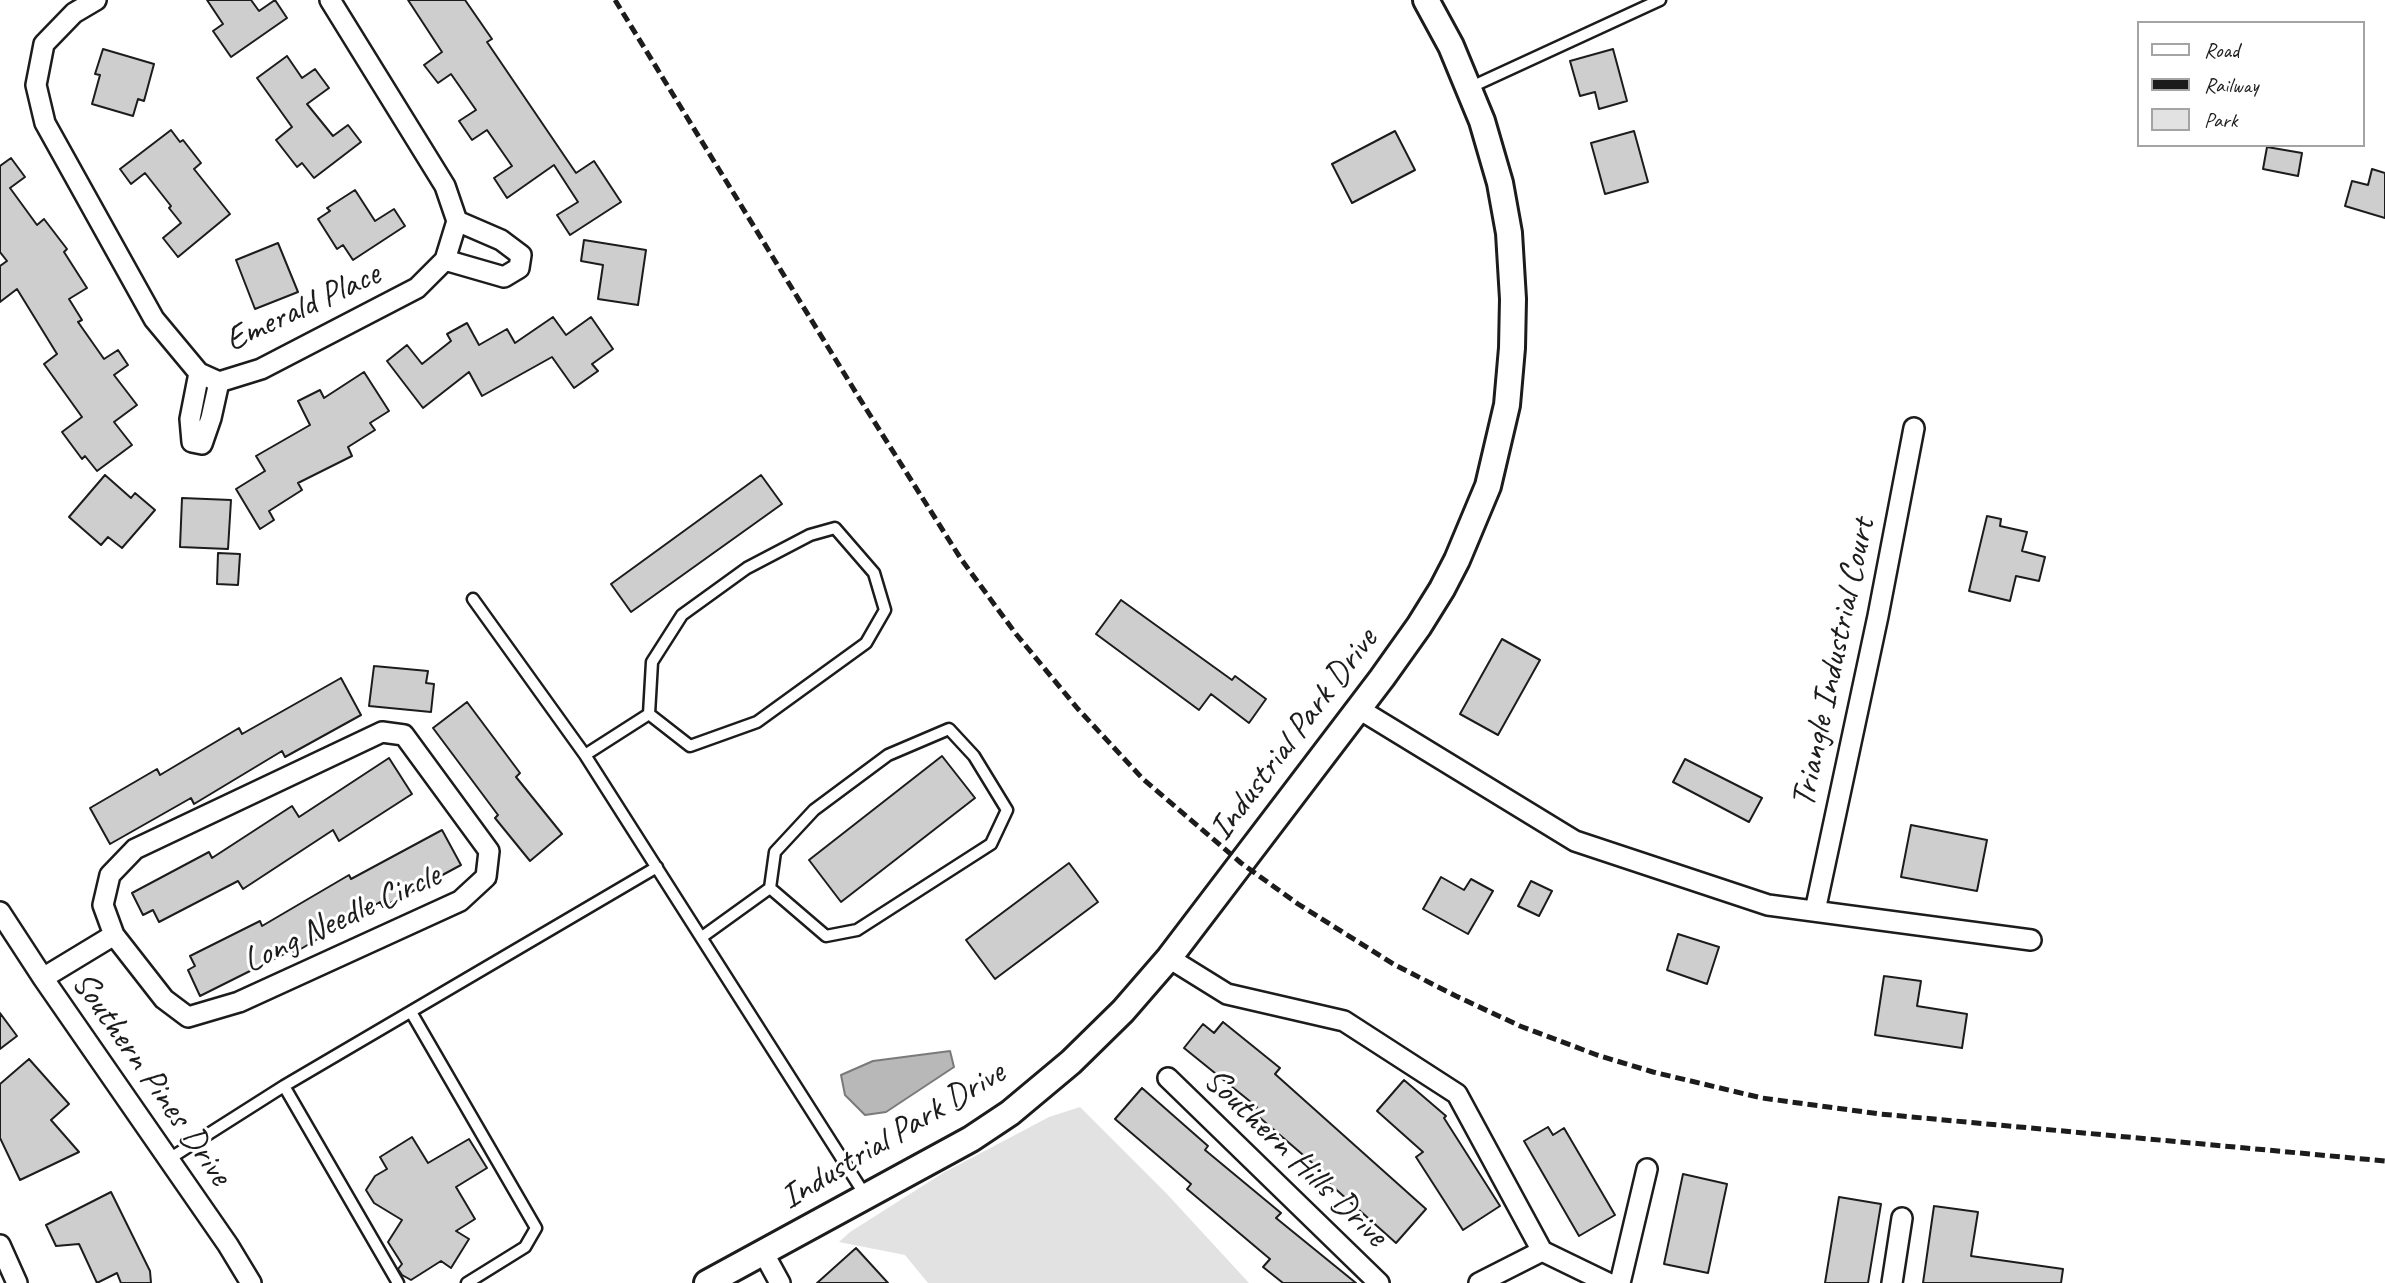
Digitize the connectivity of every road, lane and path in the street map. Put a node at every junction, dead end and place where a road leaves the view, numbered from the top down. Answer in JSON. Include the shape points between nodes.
{"nodes":[{"id":1,"x":96,"y":0,"type":"edge"},
{"id":2,"x":331,"y":0,"type":"edge"},
{"id":3,"x":1426,"y":0,"type":"edge"},
{"id":4,"x":1660,"y":0,"type":"edge"},
{"id":5,"x":1468,"y":88,"type":"junction"},
{"id":6,"x":457,"y":221,"type":"junction"},
{"id":7,"x":445,"y":260,"type":"junction"},
{"id":8,"x":199,"y":373,"type":"junction"},
{"id":9,"x":219,"y":382,"type":"junction"},
{"id":10,"x":1914,"y":428,"type":"dead end"},
{"id":11,"x":473,"y":599,"type":"dead end"},
{"id":12,"x":1359,"y":709,"type":"junction"},
{"id":13,"x":649,"y":714,"type":"junction"},
{"id":14,"x":585,"y":755,"type":"junction"},
{"id":15,"x":657,"y":867,"type":"junction"},
{"id":16,"x":770,"y":888,"type":"junction"},
{"id":17,"x":0,"y":912,"type":"edge"},
{"id":18,"x":1815,"y":912,"type":"junction"},
{"id":19,"x":114,"y":934,"type":"junction"},
{"id":20,"x":702,"y":937,"type":"junction"},
{"id":21,"x":2031,"y":940,"type":"dead end"},
{"id":22,"x":1169,"y":958,"type":"junction"},
{"id":23,"x":43,"y":978,"type":"junction"},
{"id":24,"x":411,"y":1012,"type":"junction"},
{"id":25,"x":1168,"y":1078,"type":"dead end"},
{"id":26,"x":284,"y":1086,"type":"junction"},
{"id":27,"x":169,"y":1158,"type":"junction"},
{"id":28,"x":1647,"y":1169,"type":"dead end"},
{"id":29,"x":866,"y":1196,"type":"junction"},
{"id":30,"x":1902,"y":1218,"type":"dead end"},
{"id":31,"x":0,"y":1245,"type":"edge"},
{"id":32,"x":1542,"y":1251,"type":"junction"},
{"id":33,"x":763,"y":1252,"type":"junction"},
{"id":34,"x":17,"y":1283,"type":"edge"},
{"id":35,"x":251,"y":1283,"type":"edge"},
{"id":36,"x":398,"y":1283,"type":"edge"},
{"id":37,"x":467,"y":1283,"type":"edge"},
{"id":38,"x":707,"y":1283,"type":"edge"},
{"id":39,"x":780,"y":1283,"type":"edge"},
{"id":40,"x":1380,"y":1283,"type":"edge"},
{"id":41,"x":1479,"y":1283,"type":"edge"},
{"id":42,"x":1608,"y":1283,"type":"edge"},
{"id":43,"x":1620,"y":1283,"type":"edge"},
{"id":44,"x":1892,"y":1283,"type":"edge"}],
"edges":[{"from":1,"to":8,"type":"street","name":"Emerald Place","via":[[74,13],[44,44],[36,85],[45,123],[154,319]]},
{"from":2,"to":6,"type":"street","via":[[445,186]]},
{"from":3,"to":5,"type":"street","name":"Industrial Park Drive"},
{"from":4,"to":5,"type":"lane"},
{"from":5,"to":12,"type":"street","name":"Industrial Park Drive","via":[[1486,133],[1509,233],[1513,299],[1507,405],[1488,485],[1457,560],[1419,626]]},
{"from":6,"to":7,"type":"street","name":"Emerald Place"},
{"from":6,"to":7,"type":"street","via":[[501,240],[521,255],[519,268],[504,277]]},
{"from":7,"to":9,"type":"street","name":"Emerald Place","via":[[417,288],[261,369]]},
{"from":8,"to":9,"type":"street","name":"Emerald Place"},
{"from":8,"to":9,"type":"street","via":[[190,419],[192,442],[202,444]]},
{"from":10,"to":18,"type":"street","name":"Triangle Industrial Court"},
{"from":11,"to":14,"type":"lane"},
{"from":12,"to":18,"type":"street","via":[[1574,841],[1768,905]]},
{"from":12,"to":22,"type":"street","name":"Industrial Park Drive"},
{"from":13,"to":13,"type":"lane","via":[[652,662],[682,615],[747,568],[810,535],[835,528],[874,573],[885,610],[866,643],[757,722],[690,746]]},
{"from":13,"to":14,"type":"lane"},
{"from":14,"to":15,"type":"lane"},
{"from":15,"to":20,"type":"lane"},
{"from":15,"to":24,"type":"lane"},
{"from":16,"to":16,"type":"lane","via":[[826,936],[857,930],[991,844],[1007,810],[974,756],[949,729],[888,755],[814,810],[775,852]]},
{"from":16,"to":20,"type":"lane"},
{"from":17,"to":23,"type":"street","name":"Southern Pines Drive"},
{"from":18,"to":21,"type":"street"},
{"from":19,"to":19,"type":"street","name":"Long Needle Circle","via":[[103,905],[110,875],[135,849],[382,732],[404,735],[489,851],[485,877],[460,901],[239,1002],[188,1017],[164,999]]},
{"from":19,"to":23,"type":"street"},
{"from":20,"to":29,"type":"lane"},
{"from":22,"to":29,"type":"street","name":"Industrial Park Drive","via":[[1071,1062],[1010,1113]]},
{"from":22,"to":32,"type":"street","via":[[1227,994],[1344,1021],[1457,1094]]},
{"from":23,"to":27,"type":"street","name":"Southern Pines Drive"},
{"from":24,"to":26,"type":"lane"},
{"from":24,"to":37,"type":"lane","via":[[536,1228],[525,1247]]},
{"from":25,"to":40,"type":"street","name":"Southern Hills Drive"},
{"from":26,"to":27,"type":"lane"},
{"from":26,"to":36,"type":"lane"},
{"from":27,"to":35,"type":"street","name":"Southern Pines Drive"},
{"from":28,"to":43,"type":"street"},
{"from":29,"to":33,"type":"street","name":"Industrial Park Drive"},
{"from":30,"to":44,"type":"street"},
{"from":31,"to":34,"type":"street"},
{"from":32,"to":41,"type":"street"},
{"from":32,"to":42,"type":"street"},
{"from":33,"to":38,"type":"street","name":"Industrial Park Drive"},
{"from":33,"to":39,"type":"street"}]}
